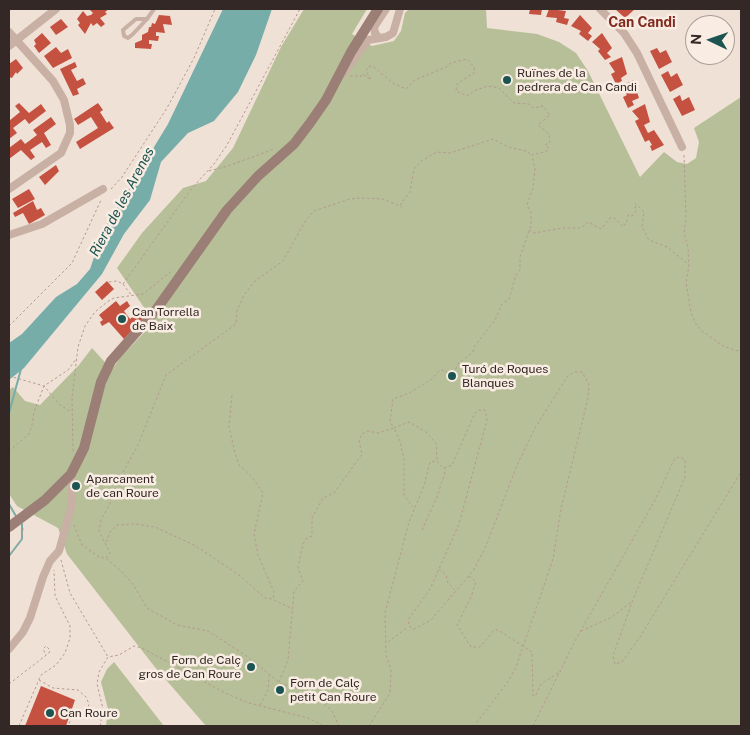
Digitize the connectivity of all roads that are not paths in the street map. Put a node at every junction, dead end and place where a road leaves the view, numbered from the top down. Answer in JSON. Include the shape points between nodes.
{"nodes":[{"id":1,"x":56,"y":9,"type":"edge"},
{"id":2,"x":154,"y":9,"type":"edge"},
{"id":3,"x":378,"y":9,"type":"edge"},
{"id":4,"x":386,"y":9,"type":"edge"},
{"id":5,"x":400,"y":9,"type":"edge"},
{"id":6,"x":600,"y":9,"type":"edge"},
{"id":7,"x":147,"y":19,"type":"junction"},
{"id":8,"x":366,"y":26,"type":"junction"},
{"id":9,"x":9,"y":32,"type":"edge"},
{"id":10,"x":377,"y":38,"type":"junction"},
{"id":11,"x":17,"y":41,"type":"junction"},
{"id":12,"x":9,"y":46,"type":"edge"},
{"id":13,"x":339,"y":78,"type":"junction"},
{"id":14,"x":682,"y":147,"type":"road end"},
{"id":15,"x":9,"y":189,"type":"edge"},
{"id":16,"x":103,"y":189,"type":"road end"},
{"id":17,"x":9,"y":235,"type":"edge"},
{"id":18,"x":71,"y":474,"type":"junction"},
{"id":19,"x":9,"y":527,"type":"edge"},
{"id":20,"x":9,"y":649,"type":"edge"}],
"edges":[{"from":1,"to":11,"type":"street"},
{"from":2,"to":7,"type":"lane"},
{"from":3,"to":8,"type":"street"},
{"from":4,"to":10,"type":"street","via":[[374,26]]},
{"from":5,"to":10,"type":"street","via":[[393,33]]},
{"from":6,"to":14,"type":"street","via":[[624,33],[637,52]]},
{"from":7,"to":7,"type":"lane","via":[[134,34],[128,38],[124,36],[124,30],[136,19]]},
{"from":8,"to":10,"type":"street","via":[[368,32]]},
{"from":8,"to":13,"type":"street"},
{"from":9,"to":11,"type":"street"},
{"from":10,"to":13,"type":"street","via":[[368,40]]},
{"from":11,"to":12,"type":"street"},
{"from":11,"to":15,"type":"street","via":[[59,90],[69,116],[70,132],[61,153]]},
{"from":13,"to":18,"type":"street","via":[[299,137],[227,210],[156,310],[110,361],[99,389],[84,448]]},
{"from":16,"to":17,"type":"street","via":[[42,224]]},
{"from":18,"to":19,"type":"street","via":[[45,500]]},
{"from":18,"to":20,"type":"street","via":[[74,494],[57,553],[43,577],[30,618]]}]}
